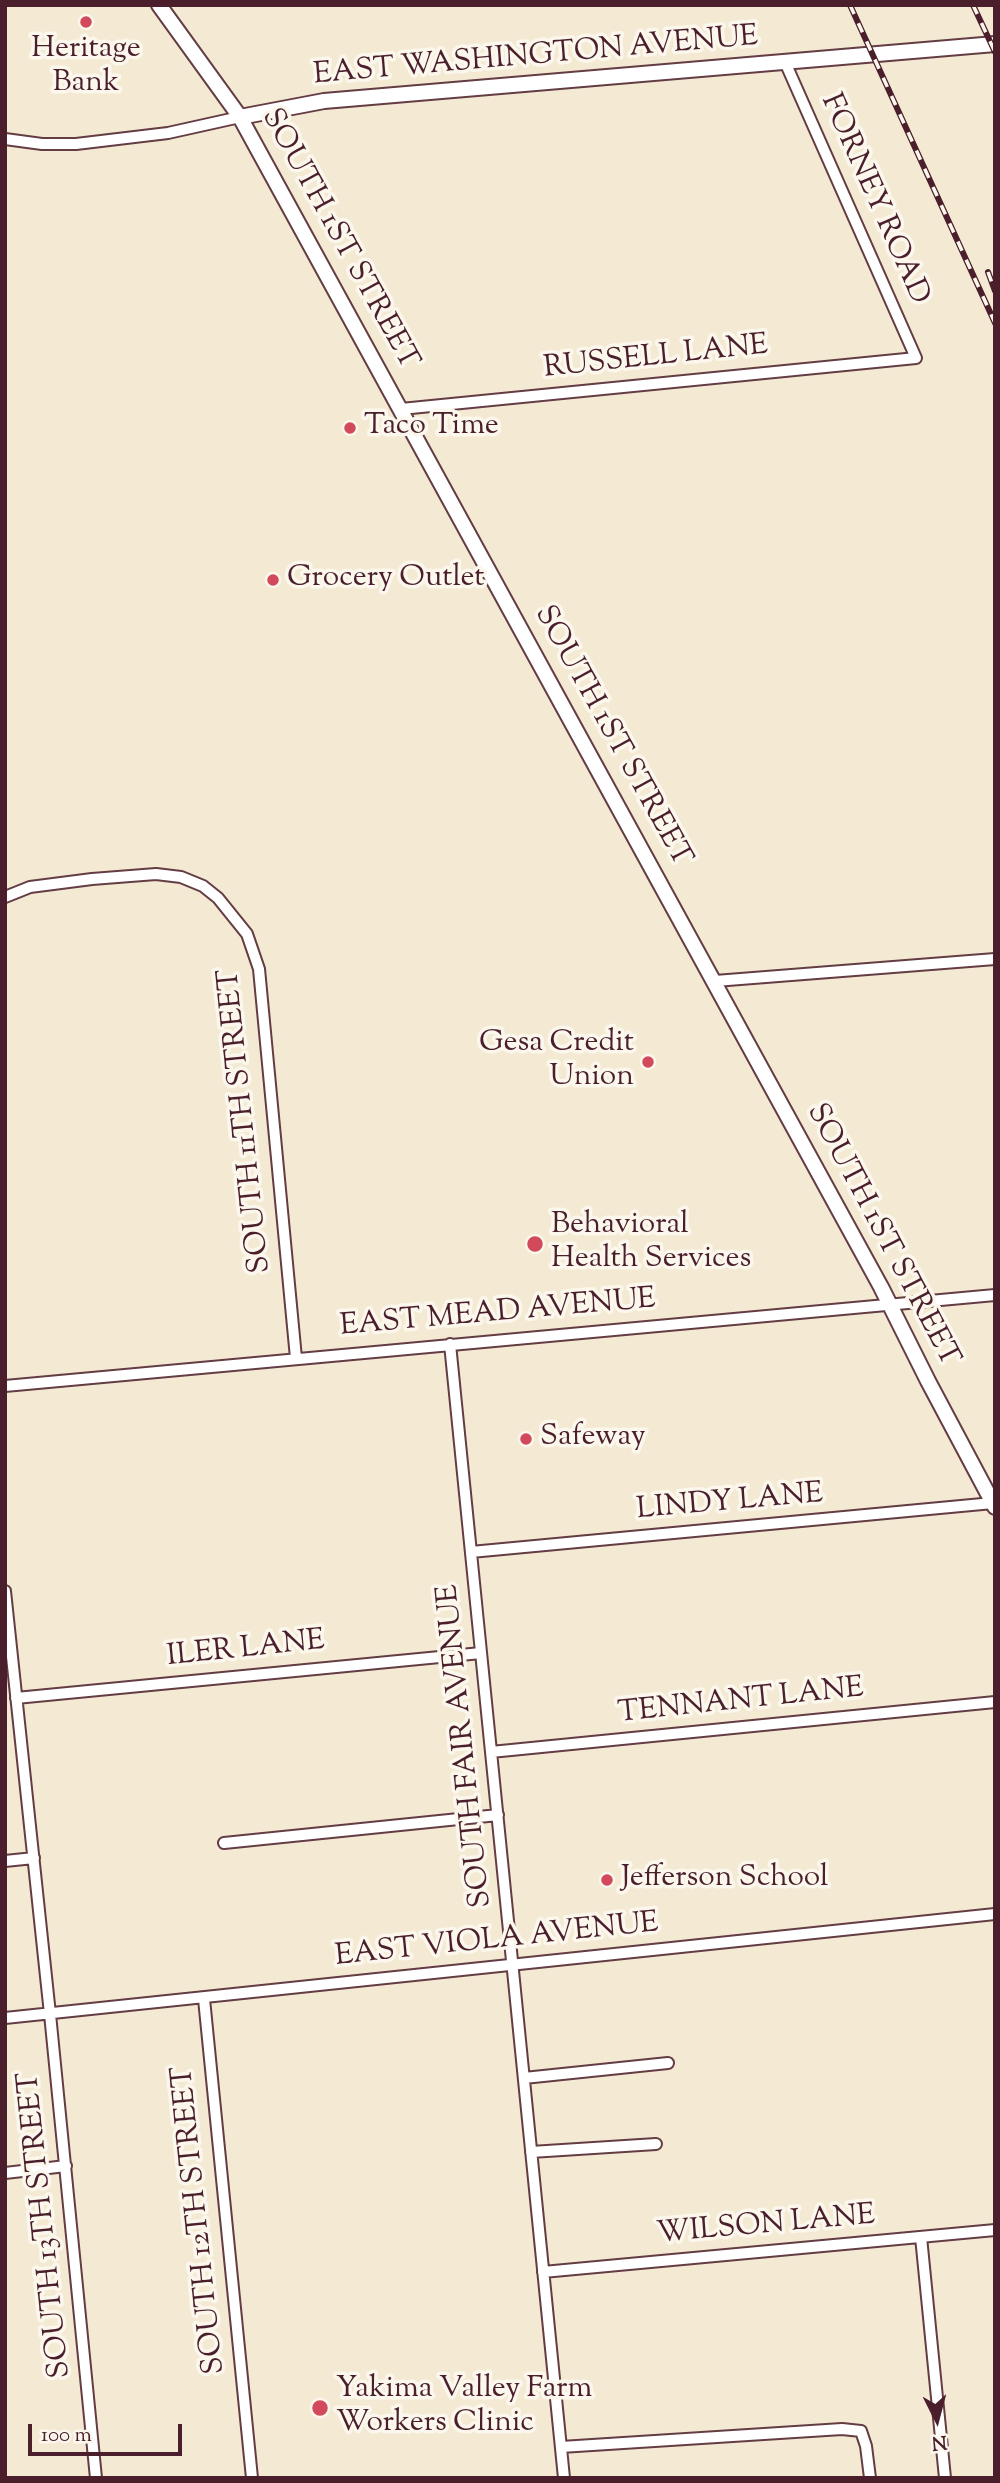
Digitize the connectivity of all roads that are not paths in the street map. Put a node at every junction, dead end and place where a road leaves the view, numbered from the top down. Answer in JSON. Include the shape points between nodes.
{"nodes":[{"id":1,"x":159,"y":5,"type":"edge"},
{"id":2,"x":993,"y":44,"type":"edge"},
{"id":3,"x":785,"y":62,"type":"junction"},
{"id":4,"x":240,"y":117,"type":"junction"},
{"id":5,"x":5,"y":139,"type":"edge"},
{"id":6,"x":916,"y":358,"type":"joint"},
{"id":7,"x":401,"y":409,"type":"junction"},
{"id":8,"x":5,"y":897,"type":"edge"},
{"id":9,"x":995,"y":959,"type":"edge"},
{"id":10,"x":715,"y":981,"type":"junction"},
{"id":11,"x":995,"y":1295,"type":"edge"},
{"id":12,"x":890,"y":1304,"type":"junction"},
{"id":13,"x":450,"y":1344,"type":"junction"},
{"id":14,"x":296,"y":1358,"type":"junction"},
{"id":15,"x":5,"y":1386,"type":"edge"},
{"id":16,"x":994,"y":1505,"type":"edge"},
{"id":17,"x":471,"y":1552,"type":"junction"},
{"id":18,"x":5,"y":1591,"type":"edge"},
{"id":19,"x":481,"y":1653,"type":"junction"},
{"id":20,"x":16,"y":1698,"type":"junction"},
{"id":21,"x":995,"y":1702,"type":"edge"},
{"id":22,"x":491,"y":1752,"type":"junction"},
{"id":23,"x":498,"y":1815,"type":"junction"},
{"id":24,"x":224,"y":1843,"type":"dead end"},
{"id":25,"x":34,"y":1858,"type":"junction"},
{"id":26,"x":5,"y":1861,"type":"edge"},
{"id":27,"x":995,"y":1914,"type":"edge"},
{"id":28,"x":514,"y":1965,"type":"junction"},
{"id":29,"x":204,"y":1999,"type":"junction"},
{"id":30,"x":50,"y":2014,"type":"junction"},
{"id":31,"x":5,"y":2018,"type":"edge"},
{"id":32,"x":668,"y":2063,"type":"dead end"},
{"id":33,"x":524,"y":2078,"type":"junction"},
{"id":34,"x":656,"y":2144,"type":"dead end"},
{"id":35,"x":531,"y":2152,"type":"junction"},
{"id":36,"x":66,"y":2166,"type":"junction"},
{"id":37,"x":5,"y":2173,"type":"edge"},
{"id":38,"x":995,"y":2230,"type":"edge"},
{"id":39,"x":920,"y":2237,"type":"junction"},
{"id":40,"x":542,"y":2272,"type":"junction"},
{"id":41,"x":561,"y":2446,"type":"junction"},
{"id":42,"x":96,"y":2478,"type":"edge"},
{"id":43,"x":252,"y":2478,"type":"edge"},
{"id":44,"x":564,"y":2478,"type":"edge"},
{"id":45,"x":870,"y":2478,"type":"edge"},
{"id":46,"x":945,"y":2478,"type":"edge"}],
"edges":[{"from":1,"to":4,"type":"main road","name":"SOUTH 1ST STREET"},
{"from":2,"to":3,"type":"main road","name":"EAST WASHINGTON AVENUE"},
{"from":3,"to":4,"type":"main road","name":"EAST WASHINGTON AVENUE","via":[[324,101]]},
{"from":3,"to":6,"type":"street","name":"FORNEY ROAD"},
{"from":4,"to":5,"type":"street","name":"EAST WASHINGTON AVENUE","via":[[168,133],[76,144]]},
{"from":4,"to":7,"type":"main road","name":"SOUTH 1ST STREET"},
{"from":6,"to":7,"type":"street","name":"RUSSELL LANE"},
{"from":7,"to":10,"type":"main road","name":"SOUTH 1ST STREET"},
{"from":8,"to":14,"type":"street","name":"SOUTH 11TH STREET","via":[[30,887],[92,879],[156,874],[181,877],[203,887],[228,908],[247,934],[261,990]]},
{"from":9,"to":10,"type":"street"},
{"from":10,"to":12,"type":"main road","name":"SOUTH 1ST STREET"},
{"from":11,"to":12,"type":"street","name":"EAST MEAD AVENUE"},
{"from":12,"to":13,"type":"street","name":"EAST MEAD AVENUE"},
{"from":12,"to":16,"type":"main road","name":"SOUTH 1ST STREET"},
{"from":13,"to":14,"type":"street","name":"EAST MEAD AVENUE"},
{"from":13,"to":17,"type":"street","name":"SOUTH FAIR AVENUE"},
{"from":14,"to":15,"type":"street","name":"EAST MEAD AVENUE"},
{"from":16,"to":17,"type":"street","name":"LINDY LANE"},
{"from":17,"to":19,"type":"street","name":"SOUTH FAIR AVENUE"},
{"from":18,"to":20,"type":"street","name":"SOUTH 13TH STREET"},
{"from":19,"to":20,"type":"street","name":"ILER LANE"},
{"from":19,"to":22,"type":"street","name":"SOUTH FAIR AVENUE"},
{"from":20,"to":25,"type":"street","name":"SOUTH 13TH STREET"},
{"from":21,"to":22,"type":"street","name":"TENNANT LANE"},
{"from":22,"to":23,"type":"street","name":"SOUTH FAIR AVENUE"},
{"from":23,"to":24,"type":"street"},
{"from":23,"to":28,"type":"street","name":"SOUTH FAIR AVENUE"},
{"from":25,"to":26,"type":"street"},
{"from":25,"to":30,"type":"street","name":"SOUTH 13TH STREET"},
{"from":27,"to":28,"type":"street","name":"EAST VIOLA AVENUE"},
{"from":28,"to":29,"type":"street","name":"EAST VIOLA AVENUE"},
{"from":28,"to":33,"type":"street","name":"SOUTH FAIR AVENUE"},
{"from":29,"to":30,"type":"street","name":"EAST VIOLA AVENUE"},
{"from":29,"to":43,"type":"street","name":"SOUTH 12TH STREET"},
{"from":30,"to":31,"type":"street","name":"EAST VIOLA AVENUE"},
{"from":30,"to":36,"type":"street","name":"SOUTH 13TH STREET"},
{"from":32,"to":33,"type":"street"},
{"from":33,"to":35,"type":"street","name":"SOUTH FAIR AVENUE"},
{"from":34,"to":35,"type":"street"},
{"from":35,"to":40,"type":"street","name":"SOUTH FAIR AVENUE"},
{"from":36,"to":37,"type":"street"},
{"from":36,"to":42,"type":"street","name":"SOUTH 13TH STREET"},
{"from":38,"to":39,"type":"street","name":"WILSON LANE"},
{"from":39,"to":40,"type":"street","name":"WILSON LANE"},
{"from":39,"to":46,"type":"street"},
{"from":40,"to":41,"type":"street","name":"SOUTH FAIR AVENUE"},
{"from":41,"to":44,"type":"street","name":"SOUTH FAIR AVENUE"},
{"from":41,"to":45,"type":"street","via":[[842,2428],[861,2431]]}]}
